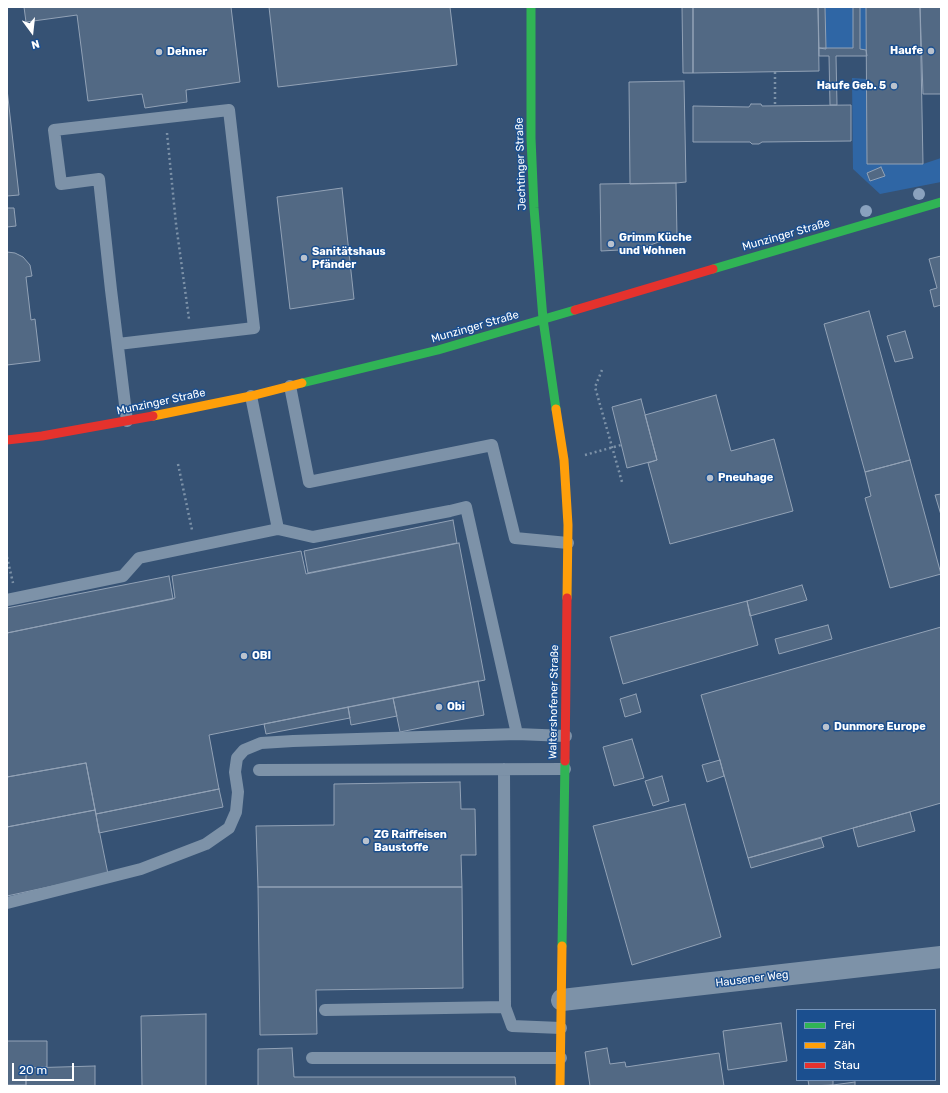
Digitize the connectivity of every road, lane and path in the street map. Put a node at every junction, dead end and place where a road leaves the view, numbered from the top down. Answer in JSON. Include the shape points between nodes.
{"nodes":[{"id":1,"x":531,"y":7,"type":"edge"},
{"id":2,"x":775,"y":72,"type":"dead end"},
{"id":3,"x":775,"y":106,"type":"dead end"},
{"id":4,"x":165,"y":116,"type":"junction"},
{"id":5,"x":941,"y":202,"type":"edge"},
{"id":6,"x":543,"y":319,"type":"junction"},
{"id":7,"x":191,"y":335,"type":"junction"},
{"id":8,"x":118,"y":344,"type":"junction"},
{"id":9,"x":602,"y":370,"type":"dead end"},
{"id":10,"x":290,"y":386,"type":"junction"},
{"id":11,"x":251,"y":396,"type":"junction"},
{"id":12,"x":127,"y":422,"type":"junction"},
{"id":13,"x":7,"y":440,"type":"edge"},
{"id":14,"x":621,"y":445,"type":"dead end"},
{"id":15,"x":612,"y":447,"type":"junction"},
{"id":16,"x":564,"y":460,"type":"junction"},
{"id":17,"x":178,"y":464,"type":"dead end"},
{"id":18,"x":622,"y":482,"type":"dead end"},
{"id":19,"x":278,"y":529,"type":"junction"},
{"id":20,"x":568,"y":543,"type":"junction"},
{"id":21,"x":195,"y":546,"type":"junction"},
{"id":22,"x":7,"y":557,"type":"edge"},
{"id":23,"x":12,"y":599,"type":"edge"},
{"id":24,"x":517,"y":734,"type":"junction"},
{"id":25,"x":566,"y":736,"type":"junction"},
{"id":26,"x":565,"y":769,"type":"junction"},
{"id":27,"x":259,"y":770,"type":"dead end"},
{"id":28,"x":504,"y":770,"type":"junction"},
{"id":29,"x":7,"y":904,"type":"edge"},
{"id":30,"x":941,"y":957,"type":"edge"},
{"id":31,"x":562,"y":1000,"type":"junction"},
{"id":32,"x":505,"y":1007,"type":"junction"},
{"id":33,"x":325,"y":1010,"type":"dead end"},
{"id":34,"x":561,"y":1028,"type":"junction"},
{"id":35,"x":312,"y":1058,"type":"dead end"},
{"id":36,"x":561,"y":1058,"type":"junction"},
{"id":37,"x":560,"y":1086,"type":"edge"}],
"edges":[{"from":1,"to":6,"type":"street","name":"Jechtinger Straße","via":[[531,138]]},
{"from":2,"to":3,"type":"path"},
{"from":4,"to":7,"type":"path"},
{"from":4,"to":7,"type":"lane","via":[[229,110],[254,328]]},
{"from":4,"to":8,"type":"lane","via":[[54,130],[61,184],[99,179]]},
{"from":5,"to":6,"type":"street","name":"Munzinger Straße"},
{"from":6,"to":10,"type":"street","name":"Munzinger Straße","via":[[438,350]]},
{"from":6,"to":16,"type":"street","name":"Waltershofener Straße"},
{"from":7,"to":8,"type":"lane"},
{"from":8,"to":12,"type":"lane"},
{"from":9,"to":15,"type":"path","via":[[595,387]]},
{"from":10,"to":11,"type":"street","name":"Munzinger Straße"},
{"from":10,"to":20,"type":"lane","via":[[309,482],[492,445],[515,538]]},
{"from":11,"to":12,"type":"street","name":"Munzinger Straße"},
{"from":11,"to":19,"type":"lane"},
{"from":12,"to":13,"type":"street","name":"Munzinger Straße"},
{"from":14,"to":15,"type":"path"},
{"from":15,"to":16,"type":"path"},
{"from":15,"to":18,"type":"path"},
{"from":16,"to":20,"type":"street","name":"Waltershofener Straße"},
{"from":17,"to":21,"type":"path"},
{"from":19,"to":21,"type":"lane"},
{"from":19,"to":24,"type":"lane","via":[[313,538],[466,507]]},
{"from":20,"to":25,"type":"street","name":"Waltershofener Straße"},
{"from":21,"to":23,"type":"lane","via":[[139,558],[123,576]]},
{"from":22,"to":23,"type":"path"},
{"from":24,"to":25,"type":"lane"},
{"from":24,"to":29,"type":"lane","via":[[261,743],[244,750],[237,758],[236,812],[229,828],[206,844],[141,869]]},
{"from":25,"to":26,"type":"street","name":"Waltershofener Straße"},
{"from":26,"to":28,"type":"lane"},
{"from":26,"to":31,"type":"street","name":"Waltershofener Straße"},
{"from":27,"to":28,"type":"lane"},
{"from":28,"to":32,"type":"lane"},
{"from":30,"to":31,"type":"street","name":"Hausener Weg"},
{"from":31,"to":34,"type":"street","name":"Waltershofener Straße"},
{"from":32,"to":33,"type":"lane"},
{"from":32,"to":34,"type":"lane","via":[[512,1026]]},
{"from":34,"to":36,"type":"street","name":"Waltershofener Straße"},
{"from":35,"to":36,"type":"lane"},
{"from":36,"to":37,"type":"street","name":"Waltershofener Straße"}]}
